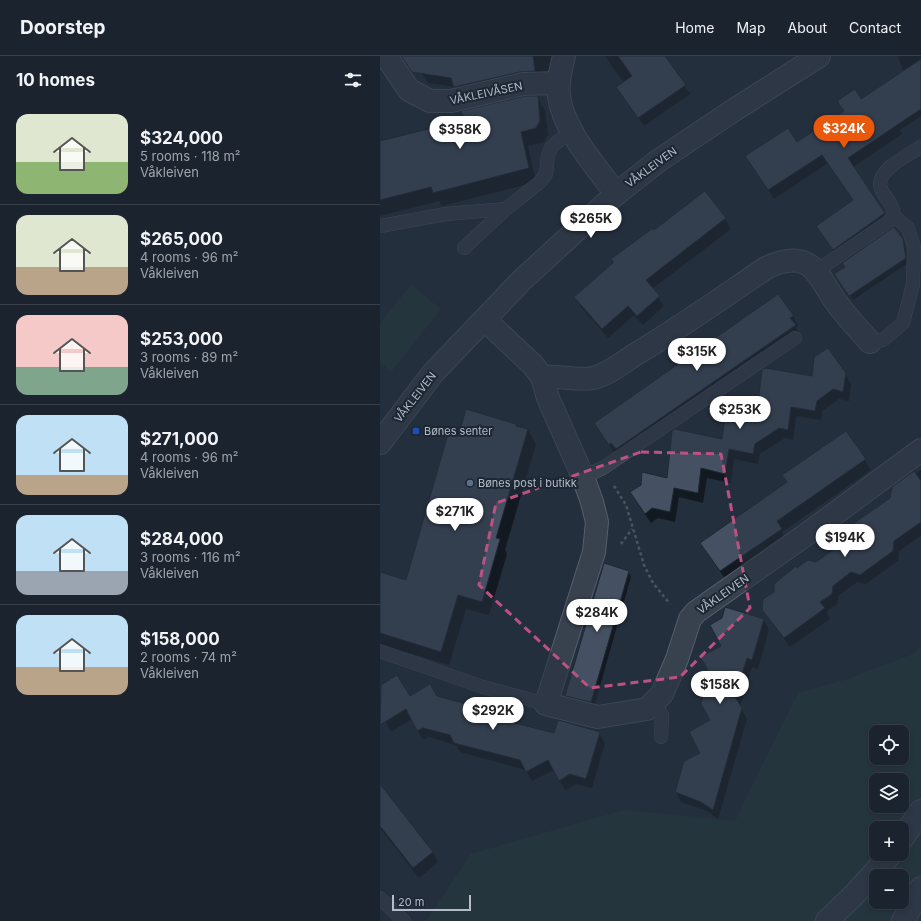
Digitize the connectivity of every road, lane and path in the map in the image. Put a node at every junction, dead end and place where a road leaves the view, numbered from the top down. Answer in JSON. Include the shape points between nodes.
{"nodes":[{"id":1,"x":386,"y":56,"type":"edge"},
{"id":2,"x":564,"y":56,"type":"edge"},
{"id":3,"x":820,"y":56,"type":"edge"},
{"id":4,"x":558,"y":84,"type":"junction"},
{"id":5,"x":573,"y":132,"type":"junction"},
{"id":6,"x":921,"y":147,"type":"edge"},
{"id":7,"x":616,"y":194,"type":"junction"},
{"id":8,"x":506,"y":209,"type":"junction"},
{"id":9,"x":894,"y":216,"type":"junction"},
{"id":10,"x":380,"y":226,"type":"edge"},
{"id":11,"x":464,"y":248,"type":"dead end"},
{"id":12,"x":815,"y":272,"type":"junction"},
{"id":13,"x":485,"y":320,"type":"junction"},
{"id":14,"x":795,"y":338,"type":"dead end"},
{"id":15,"x":870,"y":342,"type":"joint"},
{"id":16,"x":542,"y":378,"type":"junction"},
{"id":17,"x":380,"y":443,"type":"edge"},
{"id":18,"x":921,"y":450,"type":"edge"},
{"id":19,"x":583,"y":477,"type":"junction"},
{"id":20,"x":619,"y":494,"type":"dead end"},
{"id":21,"x":690,"y":619,"type":"junction"},
{"id":22,"x":380,"y":651,"type":"edge"},
{"id":23,"x":655,"y":703,"type":"junction"},
{"id":24,"x":546,"y":704,"type":"junction"},
{"id":25,"x":661,"y":737,"type":"dead end"},
{"id":26,"x":921,"y":811,"type":"edge"},
{"id":27,"x":909,"y":829,"type":"edge"},
{"id":28,"x":885,"y":861,"type":"edge"},
{"id":29,"x":921,"y":888,"type":"edge"},
{"id":30,"x":380,"y":898,"type":"edge"},
{"id":31,"x":404,"y":921,"type":"edge"},
{"id":32,"x":827,"y":921,"type":"edge"},
{"id":33,"x":903,"y":921,"type":"edge"}],
"edges":[{"from":1,"to":4,"type":"street","name":"VÅKLEIVÅSEN","via":[[409,90],[430,101],[452,101],[523,84]]},
{"from":2,"to":4,"type":"street"},
{"from":3,"to":7,"type":"street","name":"VÅKLEIVEN","via":[[658,161]]},
{"from":4,"to":5,"type":"street","via":[[562,110]]},
{"from":5,"to":7,"type":"street"},
{"from":5,"to":8,"type":"lane","via":[[558,140],[551,148],[546,174],[540,182]]},
{"from":6,"to":9,"type":"lane","via":[[884,172],[879,181],[881,189],[894,207]]},
{"from":7,"to":13,"type":"street","name":"VÅKLEIVEN","via":[[522,280]]},
{"from":8,"to":10,"type":"lane","via":[[446,214]]},
{"from":8,"to":11,"type":"lane"},
{"from":9,"to":12,"type":"lane"},
{"from":9,"to":15,"type":"lane","via":[[908,228],[914,247],[913,284],[903,324],[883,340]]},
{"from":12,"to":15,"type":"street","via":[[836,303]]},
{"from":12,"to":16,"type":"street","via":[[806,263],[795,260],[780,262],[766,268],[608,372],[594,378]]},
{"from":13,"to":16,"type":"street","via":[[533,365]]},
{"from":13,"to":17,"type":"street","name":"VÅKLEIVEN","via":[[433,373]]},
{"from":14,"to":19,"type":"lane","via":[[603,468]]},
{"from":16,"to":19,"type":"street","via":[[548,398]]},
{"from":18,"to":21,"type":"street","name":"VÅKLEIVEN","via":[[696,612]]},
{"from":19,"to":24,"type":"street","via":[[597,522],[594,552]]},
{"from":20,"to":21,"type":"path","via":[[626,505],[644,565],[653,583],[667,601]]},
{"from":21,"to":23,"type":"street","name":"VÅKLEIVEN","via":[[677,659],[662,694]]},
{"from":22,"to":24,"type":"lane","via":[[483,687]]},
{"from":23,"to":24,"type":"street","via":[[647,709],[598,717]]},
{"from":23,"to":25,"type":"lane","via":[[662,715]]},
{"from":26,"to":27,"type":"street"},
{"from":28,"to":32,"type":"street"},
{"from":29,"to":33,"type":"street"},
{"from":30,"to":31,"type":"lane"}]}
